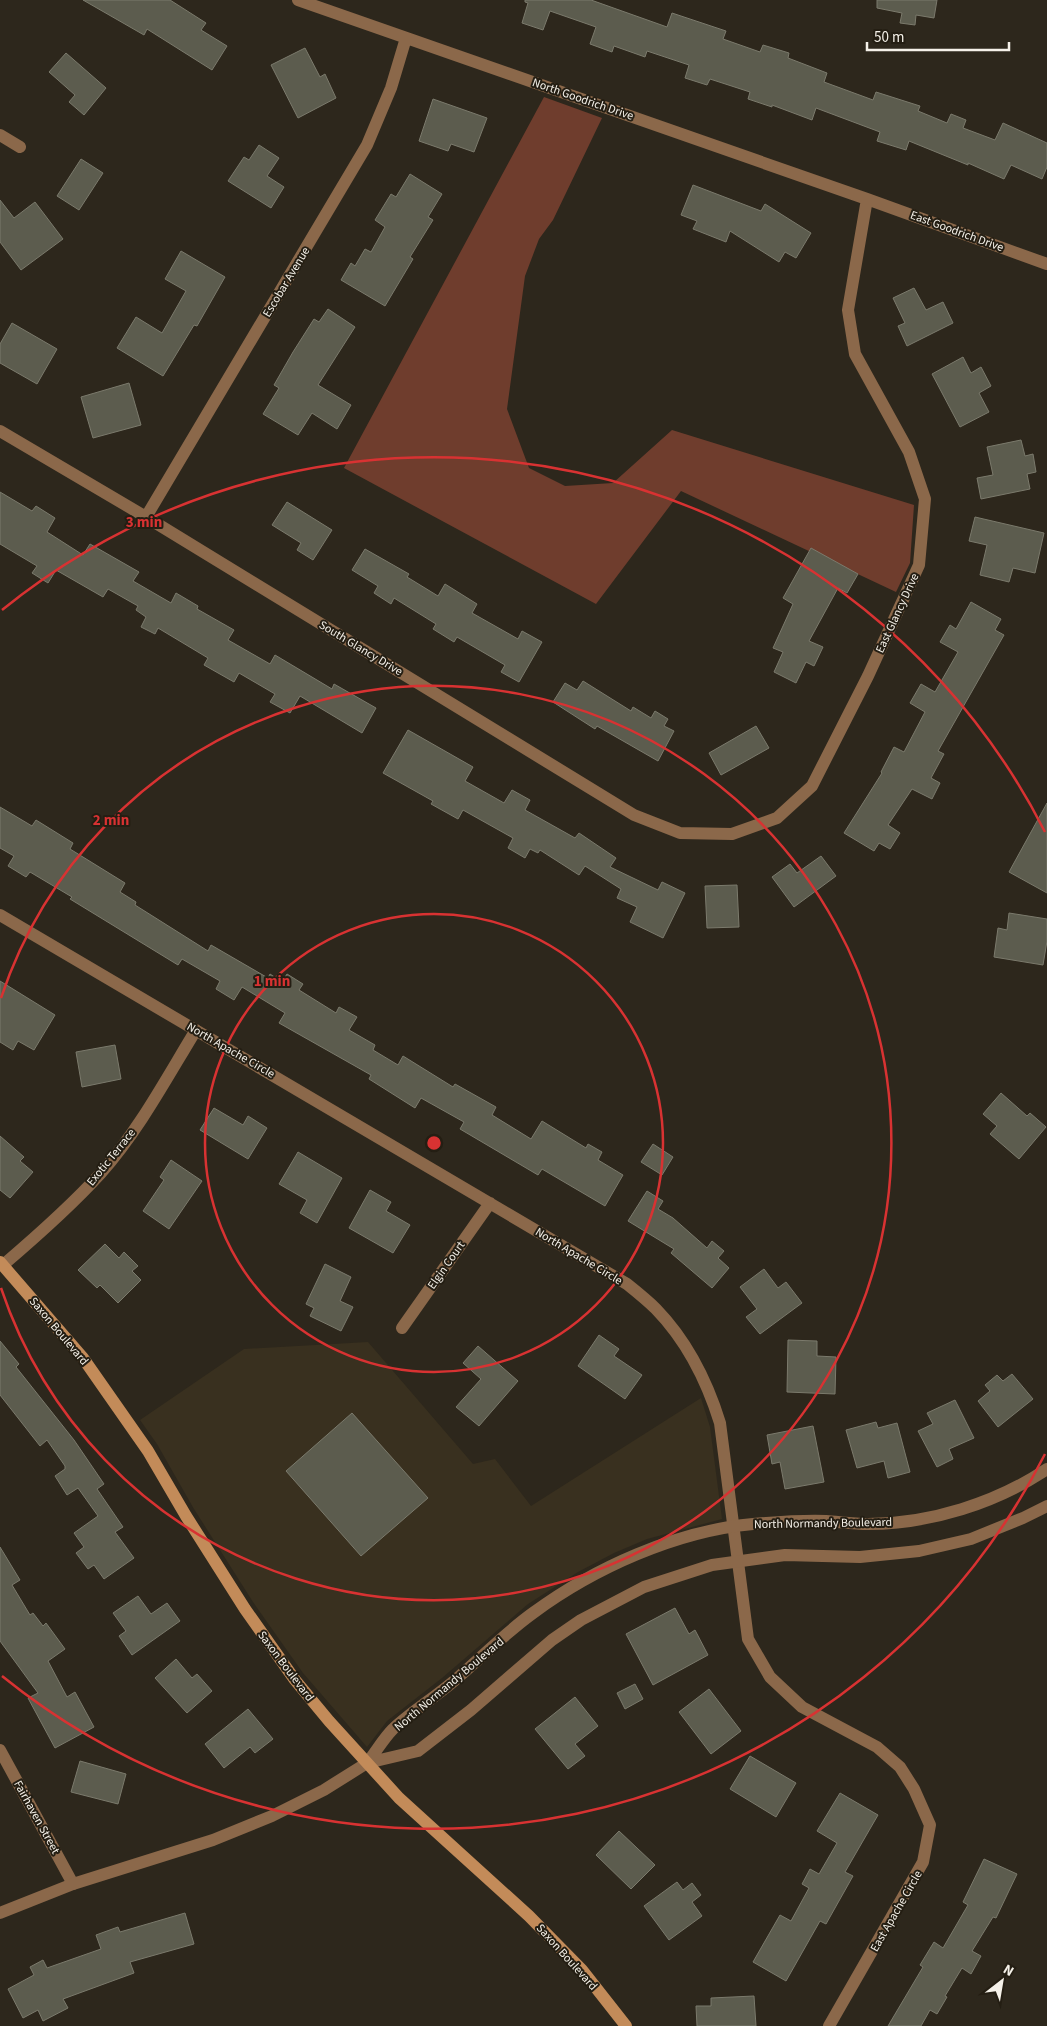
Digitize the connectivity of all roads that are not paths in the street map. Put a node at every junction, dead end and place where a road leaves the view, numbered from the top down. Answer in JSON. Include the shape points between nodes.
{"nodes":[{"id":1,"x":298,"y":0,"type":"edge"},
{"id":2,"x":406,"y":38,"type":"junction"},
{"id":3,"x":0,"y":135,"type":"edge"},
{"id":4,"x":20,"y":146,"type":"dead end"},
{"id":5,"x":867,"y":199,"type":"junction"},
{"id":6,"x":1047,"y":264,"type":"edge"},
{"id":7,"x":0,"y":431,"type":"edge"},
{"id":8,"x":146,"y":516,"type":"junction"},
{"id":9,"x":732,"y":834,"type":"joint"},
{"id":10,"x":0,"y":915,"type":"edge"},
{"id":11,"x":196,"y":1030,"type":"junction"},
{"id":12,"x":490,"y":1202,"type":"junction"},
{"id":13,"x":2,"y":1263,"type":"edge"},
{"id":14,"x":402,"y":1328,"type":"dead end"},
{"id":15,"x":1047,"y":1469,"type":"edge"},
{"id":16,"x":1047,"y":1506,"type":"edge"},
{"id":17,"x":734,"y":1527,"type":"junction"},
{"id":18,"x":738,"y":1562,"type":"junction"},
{"id":19,"x":0,"y":1750,"type":"edge"},
{"id":20,"x":367,"y":1763,"type":"junction"},
{"id":21,"x":914,"y":1789,"type":"joint"},
{"id":22,"x":73,"y":1884,"type":"junction"},
{"id":23,"x":0,"y":1913,"type":"edge"},
{"id":24,"x":626,"y":2026,"type":"edge"},
{"id":25,"x":829,"y":2026,"type":"edge"}],
"edges":[{"from":1,"to":2,"type":"street","name":"North Goodrich Drive"},
{"from":2,"to":5,"type":"street","name":"North Goodrich Drive"},
{"from":2,"to":8,"type":"street","name":"Escobar Avenue","via":[[391,88],[367,145]]},
{"from":3,"to":4,"type":"street"},
{"from":5,"to":6,"type":"street","name":"East Goodrich Drive"},
{"from":5,"to":9,"type":"street","name":"East Glancy Drive","via":[[848,310],[855,354],[909,452],[925,498],[919,564],[868,676],[812,786],[778,818]]},
{"from":7,"to":8,"type":"street","name":"South Glancy Drive"},
{"from":8,"to":9,"type":"street","name":"South Glancy Drive","via":[[634,815],[680,833]]},
{"from":10,"to":11,"type":"street","name":"North Apache Circle"},
{"from":11,"to":12,"type":"street","name":"North Apache Circle"},
{"from":11,"to":13,"type":"street","name":"Exotic Terrace","via":[[136,1128],[101,1173],[54,1220]]},
{"from":12,"to":14,"type":"street","name":"Elgin Court"},
{"from":12,"to":17,"type":"street","name":"North Apache Circle","via":[[627,1284],[656,1310],[685,1344],[709,1390],[720,1423]]},
{"from":13,"to":20,"type":"main road","name":"Saxon Boulevard","via":[[83,1358],[148,1451],[245,1609],[295,1680]]},
{"from":15,"to":17,"type":"street","name":"North Normandy Boulevard","via":[[997,1496],[921,1519],[868,1524],[786,1522]]},
{"from":16,"to":18,"type":"street","name":"North Normandy Boulevard","via":[[970,1539],[919,1551],[860,1557],[785,1555]]},
{"from":17,"to":18,"type":"street","name":"North Apache Circle"},
{"from":17,"to":20,"type":"street","name":"North Normandy Boulevard","via":[[683,1539],[617,1563],[532,1613],[393,1730]]},
{"from":18,"to":20,"type":"street","name":"North Normandy Boulevard","via":[[712,1565],[678,1575],[612,1602],[552,1640],[418,1751]]},
{"from":18,"to":21,"type":"street","name":"North Apache Circle","via":[[748,1639],[770,1677],[802,1706],[877,1747],[900,1767]]},
{"from":19,"to":22,"type":"street","name":"Fairhaven Street"},
{"from":20,"to":22,"type":"street","name":"North Normandy Boulevard","via":[[324,1790],[272,1816],[213,1840]]},
{"from":20,"to":24,"type":"main road","name":"Saxon Boulevard","via":[[399,1798],[529,1916],[582,1970]]},
{"from":21,"to":25,"type":"street","name":"East Apache Circle","via":[[930,1825],[924,1862]]},
{"from":22,"to":23,"type":"street","name":"North Normandy Boulevard"}]}
